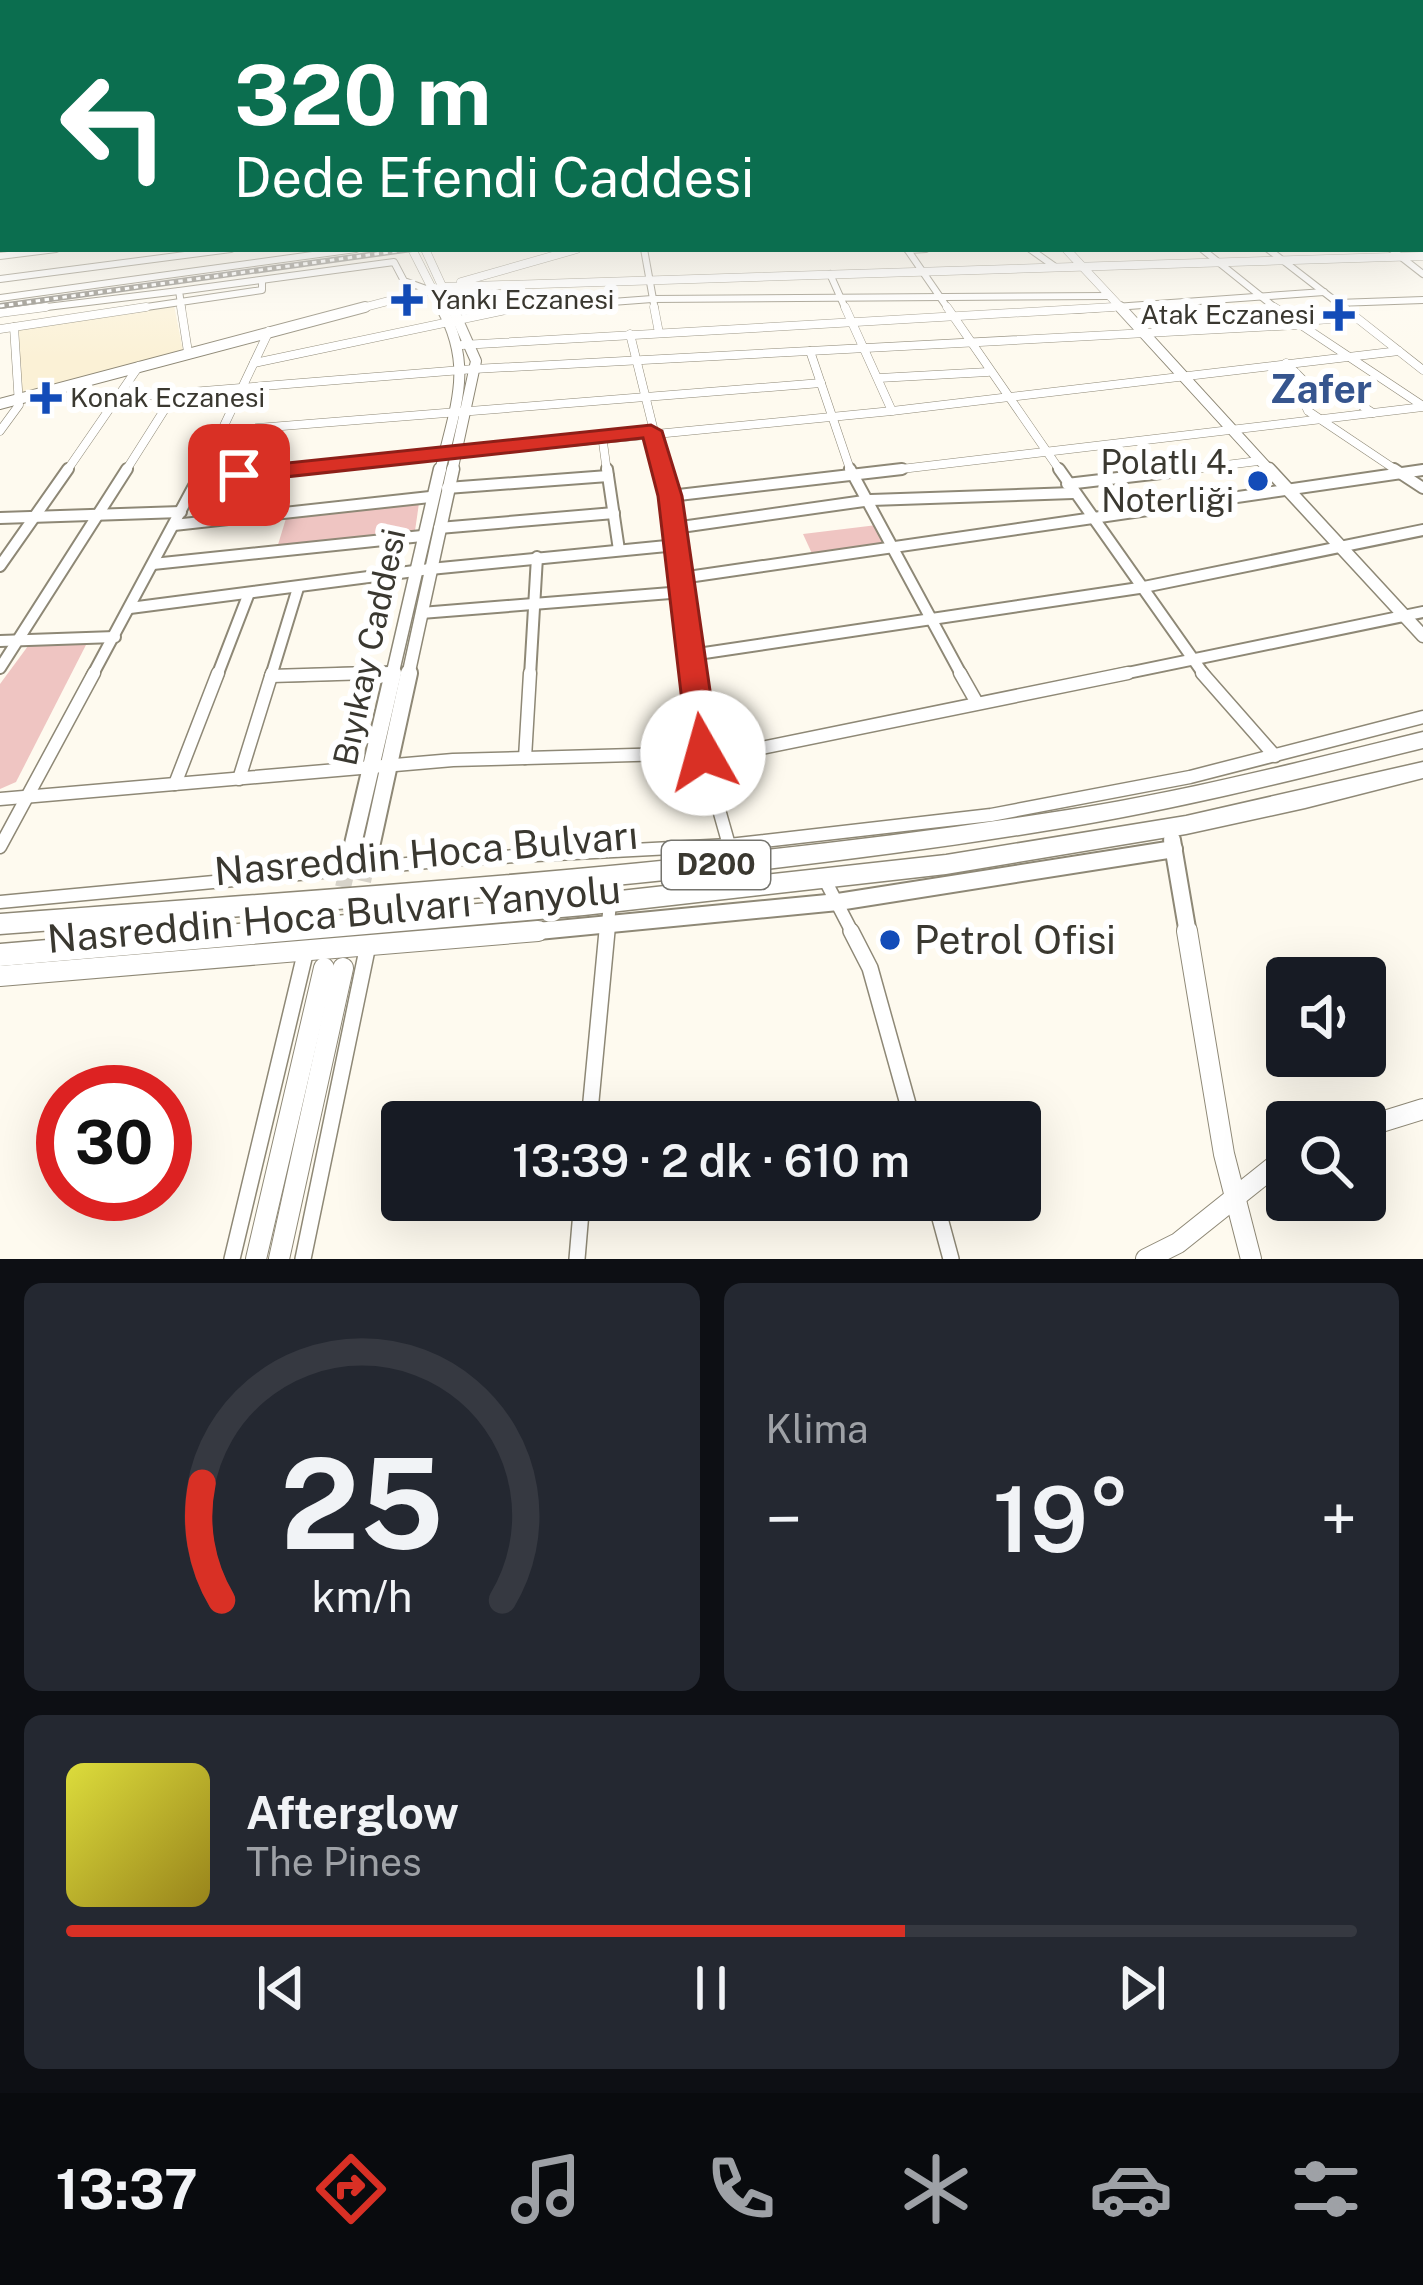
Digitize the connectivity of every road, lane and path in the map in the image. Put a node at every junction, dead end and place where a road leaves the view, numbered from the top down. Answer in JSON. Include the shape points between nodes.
{"nodes":[{"id":1,"x":32,"y":252,"type":"edge"},
{"id":2,"x":185,"y":252,"type":"edge"},
{"id":3,"x":234,"y":252,"type":"edge"},
{"id":4,"x":335,"y":252,"type":"edge"},
{"id":5,"x":414,"y":252,"type":"edge"},
{"id":6,"x":426,"y":252,"type":"edge"},
{"id":7,"x":567,"y":252,"type":"edge"},
{"id":8,"x":644,"y":252,"type":"edge"},
{"id":9,"x":910,"y":252,"type":"edge"},
{"id":10,"x":1034,"y":252,"type":"edge"},
{"id":11,"x":1069,"y":252,"type":"edge"},
{"id":12,"x":1206,"y":252,"type":"edge"},
{"id":13,"x":1272,"y":252,"type":"edge"},
{"id":14,"x":1395,"y":252,"type":"edge"},
{"id":15,"x":1345,"y":253,"type":"edge"},
{"id":16,"x":153,"y":254,"type":"edge"},
{"id":17,"x":1423,"y":254,"type":"edge"},
{"id":18,"x":0,"y":256,"type":"edge"},
{"id":19,"x":1281,"y":259,"type":"junction"},
{"id":20,"x":1216,"y":261,"type":"junction"},
{"id":21,"x":237,"y":266,"type":"junction"},
{"id":22,"x":1054,"y":266,"type":"junction"},
{"id":23,"x":1081,"y":266,"type":"junction"},
{"id":24,"x":922,"y":271,"type":"junction"},
{"id":25,"x":48,"y":273,"type":"junction"},
{"id":26,"x":830,"y":274,"type":"junction"},
{"id":27,"x":1423,"y":274,"type":"edge"},
{"id":28,"x":0,"y":280,"type":"edge"},
{"id":29,"x":262,"y":280,"type":"junction"},
{"id":30,"x":649,"y":280,"type":"junction"},
{"id":31,"x":435,"y":289,"type":"junction"},
{"id":32,"x":179,"y":291,"type":"junction"},
{"id":33,"x":44,"y":292,"type":"junction"},
{"id":34,"x":1324,"y":292,"type":"junction"},
{"id":35,"x":1259,"y":296,"type":"junction"},
{"id":36,"x":938,"y":297,"type":"junction"},
{"id":37,"x":0,"y":298,"type":"edge"},
{"id":38,"x":652,"y":298,"type":"junction"},
{"id":39,"x":841,"y":298,"type":"junction"},
{"id":40,"x":1423,"y":300,"type":"edge"},
{"id":41,"x":1113,"y":301,"type":"junction"},
{"id":42,"x":178,"y":303,"type":"junction"},
{"id":43,"x":1337,"y":303,"type":"junction"},
{"id":44,"x":0,"y":313,"type":"edge"},
{"id":45,"x":1355,"y":316,"type":"junction"},
{"id":46,"x":954,"y":319,"type":"junction"},
{"id":47,"x":454,"y":321,"type":"junction"},
{"id":48,"x":853,"y":324,"type":"junction"},
{"id":49,"x":1294,"y":324,"type":"junction"},
{"id":50,"x":14,"y":327,"type":"junction"},
{"id":51,"x":0,"y":329,"type":"edge"},
{"id":52,"x":269,"y":331,"type":"junction"},
{"id":53,"x":659,"y":333,"type":"junction"},
{"id":54,"x":630,"y":334,"type":"junction"},
{"id":55,"x":1143,"y":335,"type":"junction"},
{"id":56,"x":969,"y":343,"type":"junction"},
{"id":57,"x":467,"y":344,"type":"junction"},
{"id":58,"x":865,"y":349,"type":"junction"},
{"id":59,"x":809,"y":351,"type":"junction"},
{"id":60,"x":188,"y":352,"type":"junction"},
{"id":61,"x":1399,"y":352,"type":"junction"},
{"id":62,"x":1345,"y":356,"type":"junction"},
{"id":63,"x":13,"y":357,"type":"junction"},
{"id":64,"x":0,"y":360,"type":"edge"},
{"id":65,"x":634,"y":361,"type":"junction"},
{"id":66,"x":254,"y":363,"type":"junction"},
{"id":67,"x":1286,"y":363,"type":"junction"},
{"id":68,"x":139,"y":365,"type":"junction"},
{"id":69,"x":468,"y":370,"type":"junction"},
{"id":70,"x":1423,"y":370,"type":"edge"},
{"id":71,"x":988,"y":372,"type":"junction"},
{"id":72,"x":1181,"y":376,"type":"junction"},
{"id":73,"x":879,"y":378,"type":"junction"},
{"id":74,"x":821,"y":383,"type":"junction"},
{"id":75,"x":243,"y":386,"type":"junction"},
{"id":76,"x":175,"y":393,"type":"junction"},
{"id":77,"x":642,"y":394,"type":"junction"},
{"id":78,"x":116,"y":398,"type":"junction"},
{"id":79,"x":1005,"y":398,"type":"junction"},
{"id":80,"x":17,"y":399,"type":"junction"},
{"id":81,"x":0,"y":404,"type":"edge"},
{"id":82,"x":1423,"y":406,"type":"edge"},
{"id":83,"x":459,"y":410,"type":"junction"},
{"id":84,"x":892,"y":411,"type":"junction"},
{"id":85,"x":1373,"y":413,"type":"junction"},
{"id":86,"x":831,"y":416,"type":"junction"},
{"id":87,"x":1324,"y":419,"type":"junction"},
{"id":88,"x":1230,"y":430,"type":"junction"},
{"id":89,"x":0,"y":431,"type":"edge"},
{"id":90,"x":221,"y":431,"type":"junction"},
{"id":91,"x":651,"y":431,"type":"junction"},
{"id":92,"x":602,"y":435,"type":"junction"},
{"id":93,"x":449,"y":452,"type":"junction"},
{"id":94,"x":1047,"y":452,"type":"junction"},
{"id":95,"x":1258,"y":461,"type":"junction"},
{"id":96,"x":1423,"y":470,"type":"edge"},
{"id":97,"x":851,"y":472,"type":"junction"},
{"id":98,"x":1401,"y":473,"type":"junction"},
{"id":99,"x":608,"y":476,"type":"junction"},
{"id":100,"x":198,"y":479,"type":"junction"},
{"id":101,"x":447,"y":488,"type":"junction"},
{"id":102,"x":1423,"y":488,"type":"edge"},
{"id":103,"x":1070,"y":489,"type":"junction"},
{"id":104,"x":1286,"y":492,"type":"junction"},
{"id":105,"x":670,"y":496,"type":"junction"},
{"id":106,"x":430,"y":497,"type":"junction"},
{"id":107,"x":871,"y":500,"type":"junction"},
{"id":108,"x":181,"y":512,"type":"junction"},
{"id":109,"x":614,"y":514,"type":"junction"},
{"id":110,"x":101,"y":515,"type":"junction"},
{"id":111,"x":34,"y":517,"type":"junction"},
{"id":112,"x":0,"y":518,"type":"edge"},
{"id":113,"x":1092,"y":522,"type":"junction"},
{"id":114,"x":174,"y":525,"type":"junction"},
{"id":115,"x":439,"y":528,"type":"junction"},
{"id":116,"x":674,"y":528,"type":"junction"},
{"id":117,"x":1423,"y":530,"type":"edge"},
{"id":118,"x":422,"y":536,"type":"junction"},
{"id":119,"x":676,"y":545,"type":"junction"},
{"id":120,"x":1338,"y":548,"type":"junction"},
{"id":121,"x":619,"y":550,"type":"junction"},
{"id":122,"x":895,"y":550,"type":"junction"},
{"id":123,"x":537,"y":557,"type":"junction"},
{"id":124,"x":153,"y":564,"type":"junction"},
{"id":125,"x":0,"y":566,"type":"edge"},
{"id":126,"x":430,"y":569,"type":"junction"},
{"id":127,"x":412,"y":575,"type":"junction"},
{"id":128,"x":682,"y":585,"type":"junction"},
{"id":129,"x":298,"y":588,"type":"junction"},
{"id":130,"x":1139,"y":588,"type":"junction"},
{"id":131,"x":249,"y":593,"type":"junction"},
{"id":132,"x":534,"y":604,"type":"junction"},
{"id":133,"x":130,"y":608,"type":"junction"},
{"id":134,"x":1423,"y":612,"type":"edge"},
{"id":135,"x":422,"y":613,"type":"junction"},
{"id":136,"x":1400,"y":616,"type":"junction"},
{"id":137,"x":934,"y":622,"type":"junction"},
{"id":138,"x":1423,"y":636,"type":"edge"},
{"id":139,"x":115,"y":637,"type":"junction"},
{"id":140,"x":16,"y":640,"type":"junction"},
{"id":141,"x":0,"y":641,"type":"edge"},
{"id":142,"x":691,"y":655,"type":"junction"},
{"id":143,"x":1191,"y":660,"type":"junction"},
{"id":144,"x":0,"y":668,"type":"edge"},
{"id":145,"x":392,"y":672,"type":"junction"},
{"id":146,"x":271,"y":676,"type":"junction"},
{"id":147,"x":977,"y":703,"type":"junction"},
{"id":148,"x":1423,"y":717,"type":"edge"},
{"id":149,"x":1423,"y":740,"type":"edge"},
{"id":150,"x":703,"y":753,"type":"junction"},
{"id":151,"x":1275,"y":756,"type":"junction"},
{"id":152,"x":525,"y":758,"type":"junction"},
{"id":153,"x":390,"y":767,"type":"junction"},
{"id":154,"x":370,"y":769,"type":"junction"},
{"id":155,"x":1423,"y":770,"type":"edge"},
{"id":156,"x":239,"y":779,"type":"junction"},
{"id":157,"x":175,"y":784,"type":"junction"},
{"id":158,"x":30,"y":795,"type":"junction"},
{"id":159,"x":0,"y":799,"type":"edge"},
{"id":160,"x":1172,"y":839,"type":"junction"},
{"id":161,"x":729,"y":844,"type":"junction"},
{"id":162,"x":0,"y":847,"type":"edge"},
{"id":163,"x":369,"y":856,"type":"tunnel mouth"},
{"id":164,"x":350,"y":857,"type":"tunnel mouth"},
{"id":165,"x":832,"y":892,"type":"junction"},
{"id":166,"x":0,"y":902,"type":"edge"},
{"id":167,"x":609,"y":914,"type":"junction"},
{"id":168,"x":0,"y":924,"type":"edge"},
{"id":169,"x":368,"y":944,"type":"junction"},
{"id":170,"x":306,"y":950,"type":"junction"},
{"id":171,"x":0,"y":955,"type":"edge"},
{"id":172,"x":0,"y":976,"type":"edge"},
{"id":173,"x":591,"y":1101,"type":"edge"},
{"id":174,"x":908,"y":1101,"type":"edge"},
{"id":175,"x":1423,"y":1109,"type":"edge"},
{"id":176,"x":1386,"y":1120,"type":"edge"},
{"id":177,"x":1266,"y":1172,"type":"edge"},
{"id":178,"x":1233,"y":1196,"type":"junction"},
{"id":179,"x":580,"y":1221,"type":"edge"},
{"id":180,"x":941,"y":1221,"type":"edge"},
{"id":181,"x":232,"y":1259,"type":"edge"},
{"id":182,"x":256,"y":1259,"type":"edge"},
{"id":183,"x":279,"y":1259,"type":"edge"},
{"id":184,"x":303,"y":1259,"type":"edge"},
{"id":185,"x":577,"y":1259,"type":"edge"},
{"id":186,"x":951,"y":1259,"type":"edge"},
{"id":187,"x":1146,"y":1259,"type":"edge"},
{"id":188,"x":1251,"y":1259,"type":"edge"}],
"edges":[{"from":1,"to":18,"type":"street"},
{"from":2,"to":16,"type":"street"},
{"from":3,"to":21,"type":"street"},
{"from":4,"to":21,"type":"street"},
{"from":5,"to":31,"type":"street","name":"Bıyıkay Caddesi"},
{"from":6,"to":31,"type":"street","name":"Bıyıkay Caddesi"},
{"from":7,"to":31,"type":"street"},
{"from":8,"to":30,"type":"street"},
{"from":9,"to":24,"type":"street"},
{"from":10,"to":22,"type":"street"},
{"from":11,"to":23,"type":"street"},
{"from":12,"to":20,"type":"street"},
{"from":13,"to":19,"type":"street"},
{"from":14,"to":15,"type":"street"},
{"from":14,"to":17,"type":"street"},
{"from":14,"to":27,"type":"street"},
{"from":15,"to":19,"type":"street"},
{"from":16,"to":25,"type":"street"},
{"from":19,"to":20,"type":"street"},
{"from":19,"to":34,"type":"street"},
{"from":20,"to":23,"type":"street"},
{"from":20,"to":35,"type":"street"},
{"from":21,"to":33,"type":"street"},
{"from":22,"to":23,"type":"street"},
{"from":22,"to":24,"type":"street"},
{"from":23,"to":41,"type":"street"},
{"from":24,"to":26,"type":"street"},
{"from":24,"to":36,"type":"street"},
{"from":25,"to":28,"type":"street"},
{"from":25,"to":33,"type":"street"},
{"from":26,"to":30,"type":"street"},
{"from":26,"to":39,"type":"street"},
{"from":29,"to":31,"type":"street","via":[[394,262],[404,281]]},
{"from":29,"to":32,"type":"street"},
{"from":29,"to":42,"type":"street","via":[[262,290]]},
{"from":30,"to":31,"type":"street"},
{"from":30,"to":38,"type":"street"},
{"from":31,"to":47,"type":"street","name":"Bıyıkay Caddesi"},
{"from":31,"to":52,"type":"street"},
{"from":32,"to":42,"type":"street"},
{"from":32,"to":44,"type":"street"},
{"from":33,"to":37,"type":"street"},
{"from":34,"to":35,"type":"street"},
{"from":34,"to":43,"type":"street"},
{"from":35,"to":41,"type":"street"},
{"from":35,"to":49,"type":"street"},
{"from":36,"to":39,"type":"street"},
{"from":36,"to":41,"type":"street"},
{"from":36,"to":46,"type":"street"},
{"from":38,"to":39,"type":"street"},
{"from":38,"to":47,"type":"street","via":[[531,304]]},
{"from":38,"to":53,"type":"street"},
{"from":39,"to":48,"type":"street"},
{"from":40,"to":43,"type":"street"},
{"from":41,"to":46,"type":"street"},
{"from":41,"to":55,"type":"street"},
{"from":42,"to":50,"type":"street"},
{"from":42,"to":60,"type":"street"},
{"from":43,"to":45,"type":"street"},
{"from":45,"to":49,"type":"street"},
{"from":45,"to":61,"type":"street"},
{"from":46,"to":48,"type":"street"},
{"from":46,"to":56,"type":"street"},
{"from":47,"to":57,"type":"street","name":"Bıyıkay Caddesi"},
{"from":47,"to":66,"type":"street"},
{"from":48,"to":53,"type":"street"},
{"from":48,"to":58,"type":"street"},
{"from":49,"to":55,"type":"street"},
{"from":49,"to":62,"type":"street"},
{"from":50,"to":51,"type":"street"},
{"from":50,"to":63,"type":"street"},
{"from":52,"to":60,"type":"street"},
{"from":52,"to":66,"type":"street"},
{"from":53,"to":54,"type":"street"},
{"from":54,"to":57,"type":"street"},
{"from":54,"to":65,"type":"street"},
{"from":55,"to":56,"type":"street"},
{"from":55,"to":72,"type":"street"},
{"from":56,"to":58,"type":"street"},
{"from":56,"to":71,"type":"street"},
{"from":57,"to":69,"type":"street","name":"Bıyıkay Caddesi"},
{"from":58,"to":59,"type":"street"},
{"from":58,"to":73,"type":"street"},
{"from":59,"to":65,"type":"street"},
{"from":59,"to":74,"type":"street"},
{"from":60,"to":68,"type":"street"},
{"from":61,"to":62,"type":"street"},
{"from":61,"to":70,"type":"street"},
{"from":62,"to":67,"type":"street"},
{"from":62,"to":82,"type":"street"},
{"from":63,"to":64,"type":"street"},
{"from":63,"to":80,"type":"street"},
{"from":65,"to":69,"type":"street"},
{"from":65,"to":77,"type":"street"},
{"from":66,"to":75,"type":"street"},
{"from":67,"to":72,"type":"street"},
{"from":67,"to":85,"type":"street","via":[[1306,383],[1330,386]]},
{"from":67,"to":87,"type":"street","via":[[1308,411]]},
{"from":68,"to":78,"type":"street"},
{"from":68,"to":80,"type":"street"},
{"from":69,"to":75,"type":"street"},
{"from":69,"to":83,"type":"street","name":"Bıyıkay Caddesi"},
{"from":71,"to":73,"type":"street"},
{"from":71,"to":79,"type":"street"},
{"from":72,"to":79,"type":"street"},
{"from":72,"to":88,"type":"street"},
{"from":73,"to":84,"type":"street"},
{"from":74,"to":77,"type":"street"},
{"from":74,"to":86,"type":"street"},
{"from":75,"to":76,"type":"street"},
{"from":75,"to":90,"type":"street"},
{"from":76,"to":78,"type":"street"},
{"from":76,"to":110,"type":"street"},
{"from":77,"to":83,"type":"street"},
{"from":77,"to":91,"type":"street"},
{"from":78,"to":111,"type":"street"},
{"from":79,"to":84,"type":"street"},
{"from":79,"to":94,"type":"street"},
{"from":80,"to":81,"type":"street"},
{"from":80,"to":89,"type":"street"},
{"from":82,"to":85,"type":"street"},
{"from":83,"to":90,"type":"street"},
{"from":83,"to":93,"type":"street","name":"Bıyıkay Caddesi"},
{"from":84,"to":86,"type":"street"},
{"from":85,"to":87,"type":"street"},
{"from":86,"to":91,"type":"street"},
{"from":86,"to":97,"type":"street"},
{"from":87,"to":88,"type":"street"},
{"from":87,"to":98,"type":"street"},
{"from":88,"to":94,"type":"street"},
{"from":88,"to":95,"type":"street"},
{"from":90,"to":100,"type":"street"},
{"from":91,"to":92,"type":"street"},
{"from":91,"to":105,"type":"street"},
{"from":92,"to":93,"type":"street"},
{"from":92,"to":99,"type":"street"},
{"from":93,"to":100,"type":"street"},
{"from":93,"to":101,"type":"street","name":"Bıyıkay Caddesi"},
{"from":93,"to":106,"type":"street","name":"Bıyıkay Caddesi"},
{"from":94,"to":97,"type":"street"},
{"from":94,"to":103,"type":"street"},
{"from":95,"to":103,"type":"street"},
{"from":95,"to":104,"type":"street"},
{"from":96,"to":98,"type":"street"},
{"from":97,"to":105,"type":"street"},
{"from":97,"to":107,"type":"street"},
{"from":98,"to":102,"type":"street"},
{"from":98,"to":104,"type":"street"},
{"from":99,"to":101,"type":"street"},
{"from":99,"to":109,"type":"street"},
{"from":100,"to":108,"type":"street"},
{"from":101,"to":115,"type":"street","name":"Bıyıkay Caddesi"},
{"from":103,"to":107,"type":"street"},
{"from":103,"to":113,"type":"street"},
{"from":104,"to":113,"type":"street"},
{"from":104,"to":120,"type":"street"},
{"from":105,"to":116,"type":"street"},
{"from":106,"to":114,"type":"street"},
{"from":106,"to":118,"type":"street","name":"Bıyıkay Caddesi"},
{"from":107,"to":116,"type":"street"},
{"from":107,"to":122,"type":"street"},
{"from":108,"to":110,"type":"street"},
{"from":108,"to":114,"type":"street"},
{"from":109,"to":115,"type":"street"},
{"from":109,"to":121,"type":"street"},
{"from":110,"to":111,"type":"street"},
{"from":110,"to":140,"type":"street"},
{"from":111,"to":112,"type":"street"},
{"from":111,"to":125,"type":"street"},
{"from":113,"to":122,"type":"street"},
{"from":113,"to":130,"type":"street"},
{"from":114,"to":124,"type":"street"},
{"from":115,"to":126,"type":"street","name":"Bıyıkay Caddesi"},
{"from":116,"to":119,"type":"street"},
{"from":117,"to":120,"type":"street"},
{"from":118,"to":124,"type":"street"},
{"from":118,"to":127,"type":"street","name":"Bıyıkay Caddesi"},
{"from":119,"to":121,"type":"street"},
{"from":119,"to":128,"type":"street"},
{"from":120,"to":130,"type":"street"},
{"from":120,"to":136,"type":"street"},
{"from":121,"to":123,"type":"street"},
{"from":122,"to":128,"type":"street"},
{"from":122,"to":137,"type":"street"},
{"from":123,"to":126,"type":"street"},
{"from":123,"to":132,"type":"street"},
{"from":124,"to":133,"type":"street"},
{"from":126,"to":127,"type":"street"},
{"from":126,"to":135,"type":"street","name":"Bıyıkay Caddesi"},
{"from":127,"to":129,"type":"street"},
{"from":127,"to":145,"type":"street","name":"Bıyıkay Caddesi"},
{"from":128,"to":132,"type":"street"},
{"from":128,"to":142,"type":"street"},
{"from":129,"to":131,"type":"street"},
{"from":129,"to":146,"type":"street"},
{"from":130,"to":137,"type":"street"},
{"from":130,"to":143,"type":"street"},
{"from":131,"to":133,"type":"street"},
{"from":131,"to":157,"type":"street"},
{"from":132,"to":135,"type":"street"},
{"from":132,"to":152,"type":"street"},
{"from":133,"to":139,"type":"street"},
{"from":134,"to":136,"type":"street"},
{"from":135,"to":153,"type":"street","name":"Bıyıkay Caddesi"},
{"from":136,"to":138,"type":"street"},
{"from":136,"to":143,"type":"street"},
{"from":137,"to":142,"type":"street"},
{"from":137,"to":147,"type":"street"},
{"from":139,"to":140,"type":"street"},
{"from":139,"to":158,"type":"street"},
{"from":140,"to":141,"type":"street"},
{"from":140,"to":144,"type":"street"},
{"from":142,"to":150,"type":"street"},
{"from":143,"to":147,"type":"street"},
{"from":143,"to":151,"type":"street"},
{"from":145,"to":146,"type":"street"},
{"from":145,"to":154,"type":"street","name":"Bıyıkay Caddesi"},
{"from":146,"to":156,"type":"street"},
{"from":147,"to":150,"type":"street","via":[[742,752]]},
{"from":148,"to":151,"type":"street"},
{"from":149,"to":168,"type":"highway","name":"Nasreddin Hoca Bulvarı","number":"D200","via":[[1117,812],[899,844]]},
{"from":150,"to":152,"type":"street"},
{"from":150,"to":161,"type":"street"},
{"from":151,"to":161,"type":"street","via":[[992,815]]},
{"from":152,"to":153,"type":"street"},
{"from":153,"to":154,"type":"street"},
{"from":153,"to":163,"type":"street","name":"Bıyıkay Caddesi"},
{"from":154,"to":156,"type":"street"},
{"from":154,"to":164,"type":"street","name":"Bıyıkay Caddesi"},
{"from":155,"to":160,"type":"highway","name":"Nasreddin Hoca Bulvarı","number":"D200"},
{"from":156,"to":157,"type":"street"},
{"from":157,"to":158,"type":"street"},
{"from":158,"to":159,"type":"street"},
{"from":158,"to":162,"type":"street"},
{"from":160,"to":165,"type":"highway","name":"Nasreddin Hoca Bulvarı","number":"D200","via":[[947,868]]},
{"from":160,"to":178,"type":"street"},
{"from":161,"to":166,"type":"street","via":[[460,859]]},
{"from":165,"to":167,"type":"highway","name":"Nasreddin Hoca Bulvarı","number":"D200"},
{"from":165,"to":174,"type":"street","via":[[870,968]]},
{"from":167,"to":169,"type":"street","name":"Nasreddin Hoca Bulvarı Yanyolu"},
{"from":167,"to":171,"type":"highway","name":"Nasreddin Hoca Bulvarı","number":"D200"},
{"from":167,"to":173,"type":"street"},
{"from":169,"to":170,"type":"street","name":"Nasreddin Hoca Bulvarı Yanyolu"},
{"from":169,"to":184,"type":"street"},
{"from":170,"to":172,"type":"street","name":"Nasreddin Hoca Bulvarı Yanyolu"},
{"from":170,"to":181,"type":"street"},
{"from":175,"to":176,"type":"street"},
{"from":177,"to":178,"type":"street"},
{"from":178,"to":187,"type":"street"},
{"from":178,"to":188,"type":"street"},
{"from":179,"to":185,"type":"street"},
{"from":180,"to":186,"type":"street"},
{"from":182,"to":183,"type":"street","via":[[334,968]]}]}
